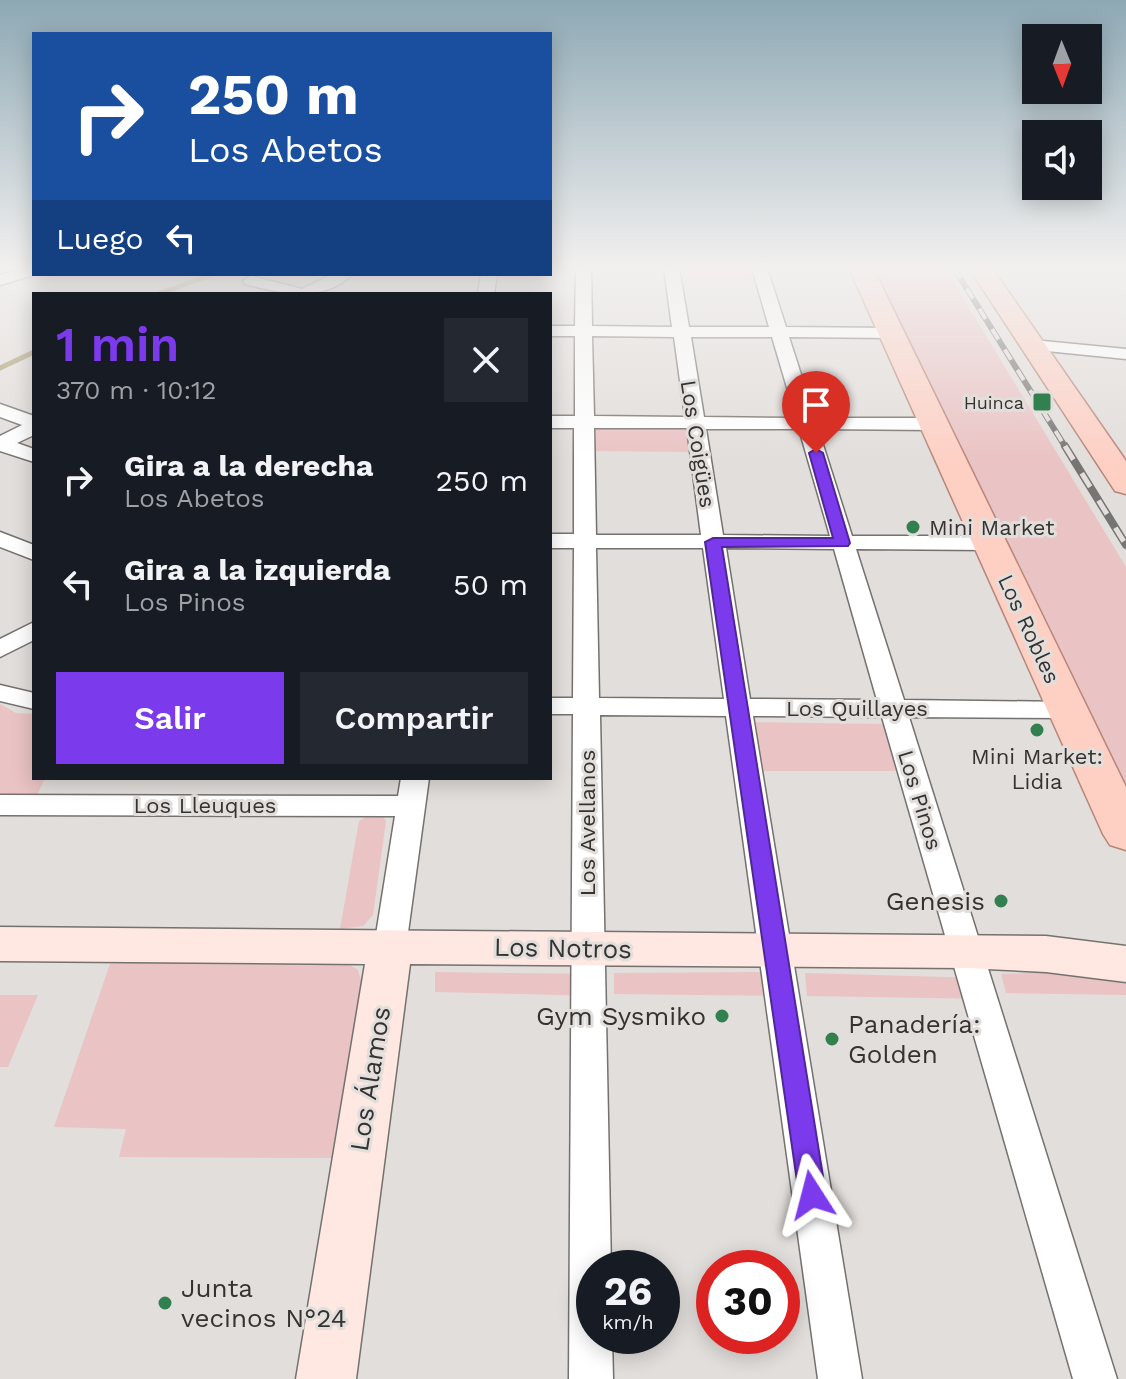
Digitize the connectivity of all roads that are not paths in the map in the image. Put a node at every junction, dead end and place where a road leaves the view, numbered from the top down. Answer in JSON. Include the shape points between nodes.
{"nodes":[{"id":1,"x":581,"y":332,"type":"edge"},
{"id":2,"x":680,"y":332,"type":"edge"},
{"id":3,"x":779,"y":332,"type":"edge"},
{"id":4,"x":819,"y":332,"type":"edge"},
{"id":5,"x":1024,"y":332,"type":"edge"},
{"id":6,"x":891,"y":333,"type":"joint"},
{"id":7,"x":1033,"y":345,"type":"junction"},
{"id":8,"x":1126,"y":354,"type":"edge"},
{"id":9,"x":0,"y":410,"type":"edge"},
{"id":10,"x":552,"y":422,"type":"edge"},
{"id":11,"x":584,"y":423,"type":"junction"},
{"id":12,"x":695,"y":423,"type":"junction"},
{"id":13,"x":32,"y":424,"type":"edge"},
{"id":14,"x":807,"y":424,"type":"junction"},
{"id":15,"x":934,"y":424,"type":"junction"},
{"id":16,"x":32,"y":426,"type":"edge"},
{"id":17,"x":0,"y":444,"type":"edge"},
{"id":18,"x":32,"y":455,"type":"edge"},
{"id":19,"x":1126,"y":484,"type":"edge"},
{"id":20,"x":0,"y":539,"type":"edge"},
{"id":21,"x":552,"y":541,"type":"edge"},
{"id":22,"x":585,"y":542,"type":"junction"},
{"id":23,"x":713,"y":542,"type":"junction"},
{"id":24,"x":843,"y":543,"type":"junction"},
{"id":25,"x":989,"y":543,"type":"junction"},
{"id":26,"x":32,"y":552,"type":"edge"},
{"id":27,"x":32,"y":630,"type":"edge"},
{"id":28,"x":0,"y":650,"type":"edge"},
{"id":29,"x":0,"y":693,"type":"edge"},
{"id":30,"x":32,"y":701,"type":"edge"},
{"id":31,"x":552,"y":706,"type":"edge"},
{"id":32,"x":586,"y":706,"type":"junction"},
{"id":33,"x":739,"y":707,"type":"junction"},
{"id":34,"x":893,"y":709,"type":"junction"},
{"id":35,"x":1067,"y":710,"type":"junction"},
{"id":36,"x":413,"y":792,"type":"edge"},
{"id":37,"x":0,"y":805,"type":"edge"},
{"id":38,"x":1126,"y":834,"type":"edge"},
{"id":39,"x":0,"y":944,"type":"edge"},
{"id":40,"x":390,"y":947,"type":"junction"},
{"id":41,"x":588,"y":949,"type":"junction"},
{"id":42,"x":775,"y":950,"type":"junction"},
{"id":43,"x":966,"y":951,"type":"junction"},
{"id":44,"x":1126,"y":964,"type":"edge"},
{"id":45,"x":326,"y":1379,"type":"edge"},
{"id":46,"x":591,"y":1379,"type":"edge"},
{"id":47,"x":840,"y":1379,"type":"edge"},
{"id":48,"x":1095,"y":1379,"type":"edge"}],
"edges":[{"from":1,"to":11,"type":"street","name":"Los Avellanos"},
{"from":2,"to":12,"type":"street","name":"Los Coigües"},
{"from":3,"to":14,"type":"street","name":"Los Pinos"},
{"from":4,"to":6,"type":"street"},
{"from":5,"to":7,"type":"main road"},
{"from":6,"to":15,"type":"main road","name":"Los Robles"},
{"from":7,"to":8,"type":"street"},
{"from":7,"to":19,"type":"main road"},
{"from":9,"to":13,"type":"street"},
{"from":10,"to":11,"type":"street"},
{"from":11,"to":12,"type":"street"},
{"from":11,"to":22,"type":"street","name":"Los Avellanos"},
{"from":12,"to":14,"type":"street"},
{"from":12,"to":23,"type":"street","name":"Los Coigües"},
{"from":14,"to":15,"type":"street"},
{"from":14,"to":24,"type":"street","name":"Los Pinos"},
{"from":15,"to":25,"type":"main road","name":"Los Robles"},
{"from":16,"to":17,"type":"street"},
{"from":17,"to":18,"type":"street"},
{"from":20,"to":26,"type":"street"},
{"from":21,"to":22,"type":"street"},
{"from":22,"to":23,"type":"street"},
{"from":22,"to":32,"type":"street","name":"Los Avellanos"},
{"from":23,"to":24,"type":"street"},
{"from":23,"to":33,"type":"street","name":"Los Coigües"},
{"from":24,"to":25,"type":"street"},
{"from":24,"to":34,"type":"street","name":"Los Pinos"},
{"from":25,"to":35,"type":"main road","name":"Los Robles"},
{"from":27,"to":28,"type":"street"},
{"from":29,"to":30,"type":"street"},
{"from":31,"to":32,"type":"street","name":"Los Quillayes"},
{"from":32,"to":33,"type":"street","name":"Los Quillayes"},
{"from":32,"to":41,"type":"street","name":"Los Avellanos"},
{"from":33,"to":34,"type":"street","name":"Los Quillayes"},
{"from":33,"to":42,"type":"street","name":"Los Coigües"},
{"from":34,"to":35,"type":"street","name":"Los Quillayes"},
{"from":34,"to":43,"type":"street","name":"Los Pinos"},
{"from":35,"to":38,"type":"main road","name":"Los Robles"},
{"from":36,"to":37,"type":"street","name":"Los Lleuques"},
{"from":36,"to":40,"type":"street","name":"Los Álamos"},
{"from":39,"to":40,"type":"street","name":"Los Notros"},
{"from":40,"to":41,"type":"street","name":"Los Notros"},
{"from":40,"to":45,"type":"street","name":"Los Álamos"},
{"from":41,"to":42,"type":"street","name":"Los Notros"},
{"from":41,"to":46,"type":"street","name":"Los Avellanos"},
{"from":42,"to":43,"type":"street","name":"Los Notros"},
{"from":42,"to":47,"type":"street","name":"Los Coigües"},
{"from":43,"to":44,"type":"street","name":"Los Notros"},
{"from":43,"to":48,"type":"street","name":"Los Pinos"}]}
